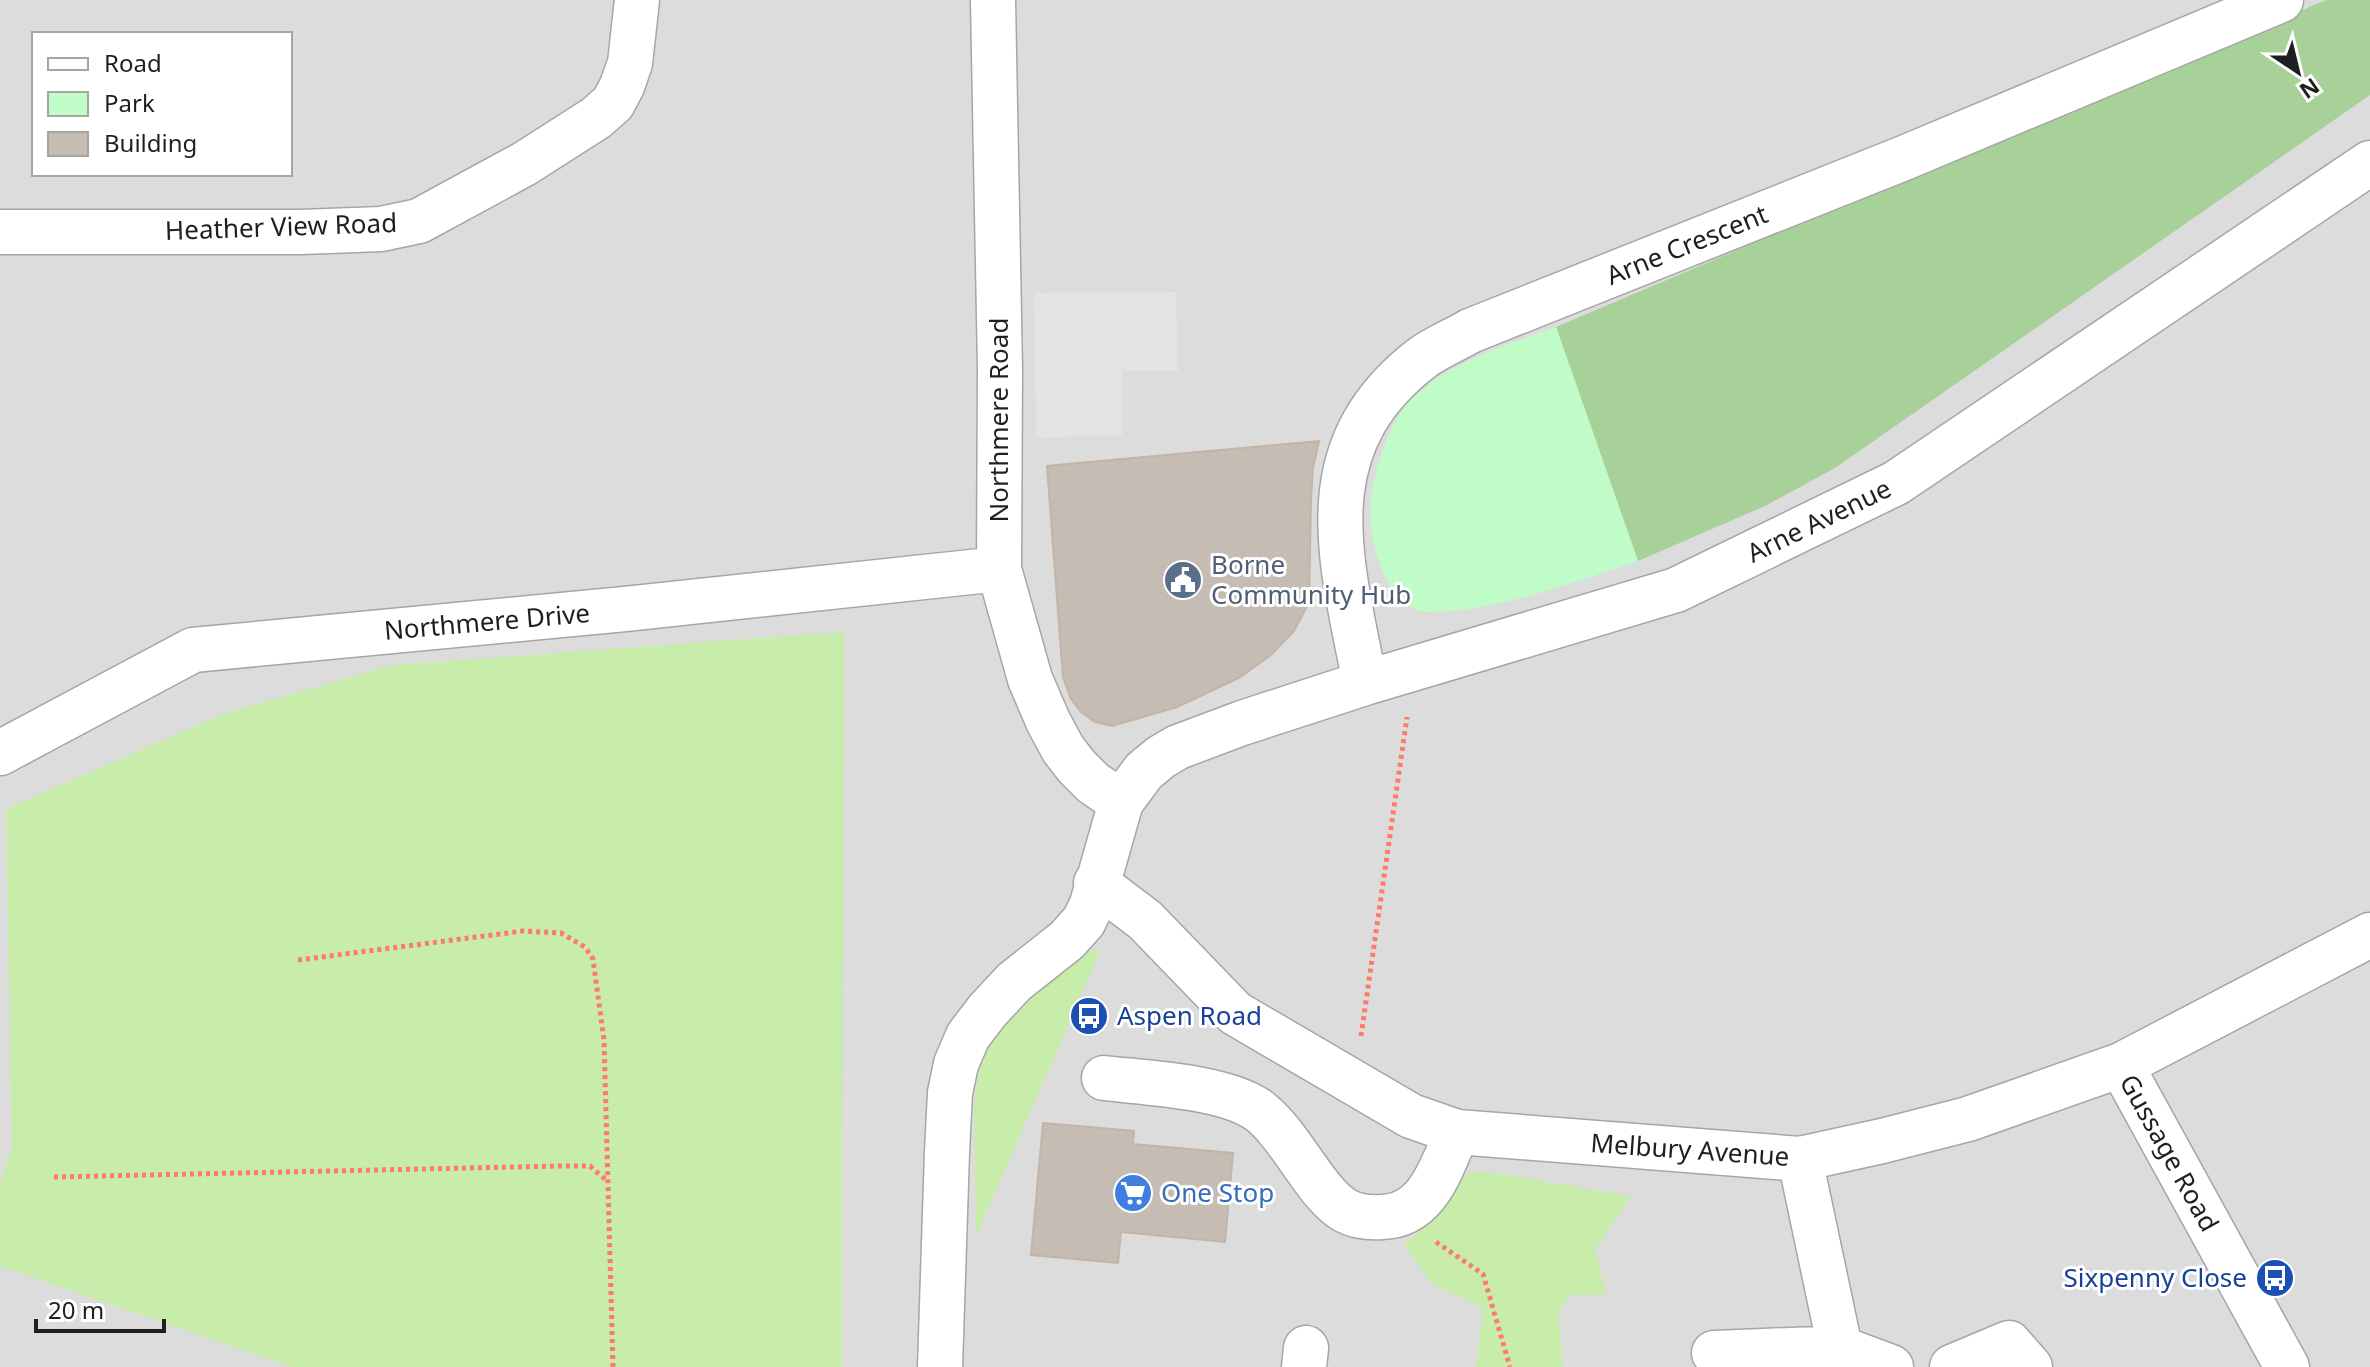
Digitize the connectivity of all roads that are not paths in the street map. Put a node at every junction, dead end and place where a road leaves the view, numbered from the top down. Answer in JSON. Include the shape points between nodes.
{"nodes":[{"id":1,"x":637,"y":0,"type":"edge"},
{"id":2,"x":993,"y":0,"type":"edge"},
{"id":3,"x":2281,"y":0,"type":"edge"},
{"id":4,"x":2370,"y":163,"type":"edge"},
{"id":5,"x":0,"y":232,"type":"edge"},
{"id":6,"x":999,"y":569,"type":"junction"},
{"id":7,"x":1365,"y":683,"type":"junction"},
{"id":8,"x":0,"y":753,"type":"edge"},
{"id":9,"x":1121,"y":802,"type":"junction"},
{"id":10,"x":1096,"y":883,"type":"junction"},
{"id":11,"x":2370,"y":935,"type":"edge"},
{"id":12,"x":2121,"y":1065,"type":"junction"},
{"id":13,"x":1104,"y":1078,"type":"dead end"},
{"id":14,"x":1457,"y":1132,"type":"junction"},
{"id":15,"x":1800,"y":1159,"type":"junction"},
{"id":16,"x":1840,"y":1348,"type":"junction"},
{"id":17,"x":1714,"y":1353,"type":"dead end"},
{"id":18,"x":940,"y":1367,"type":"edge"},
{"id":19,"x":1891,"y":1367,"type":"edge"},
{"id":20,"x":1952,"y":1367,"type":"edge"},
{"id":21,"x":2030,"y":1367,"type":"edge"},
{"id":22,"x":2287,"y":1367,"type":"edge"}],
"edges":[{"from":1,"to":5,"type":"street","name":"Heather View Road","via":[[630,63],[613,103],[524,164],[419,221],[381,229],[301,232]]},
{"from":2,"to":6,"type":"street","name":"Northmere Road"},
{"from":3,"to":7,"type":"street","name":"Arne Crescent","via":[[1470,331],[1424,357],[1370,411],[1353,441],[1341,498],[1340,552]]},
{"from":4,"to":7,"type":"street","name":"Arne Avenue","via":[[1896,483],[1676,590]]},
{"from":6,"to":8,"type":"street","name":"Northmere Drive","via":[[193,650]]},
{"from":6,"to":9,"type":"street","name":"Northmere Road","via":[[1030,679],[1048,721],[1077,767]]},
{"from":7,"to":9,"type":"street","name":"Arne Avenue","via":[[1161,757]]},
{"from":9,"to":10,"type":"street"},
{"from":10,"to":14,"type":"street","name":"Melbury Avenue","via":[[1145,920],[1235,1013],[1411,1116]]},
{"from":10,"to":18,"type":"street","via":[[1084,921],[987,1011],[956,1064],[950,1093]]},
{"from":11,"to":12,"type":"street","name":"Melbury Avenue"},
{"from":12,"to":15,"type":"street","name":"Melbury Avenue","via":[[1968,1119]]},
{"from":12,"to":22,"type":"street","name":"Gussage Road"},
{"from":13,"to":14,"type":"street","via":[[1236,1098],[1267,1119],[1344,1210],[1362,1217],[1398,1217],[1414,1208]]},
{"from":14,"to":15,"type":"street","name":"Melbury Avenue"},
{"from":15,"to":16,"type":"street"},
{"from":16,"to":17,"type":"street"},
{"from":16,"to":19,"type":"street"},
{"from":20,"to":21,"type":"street","via":[[2009,1343]]}]}
